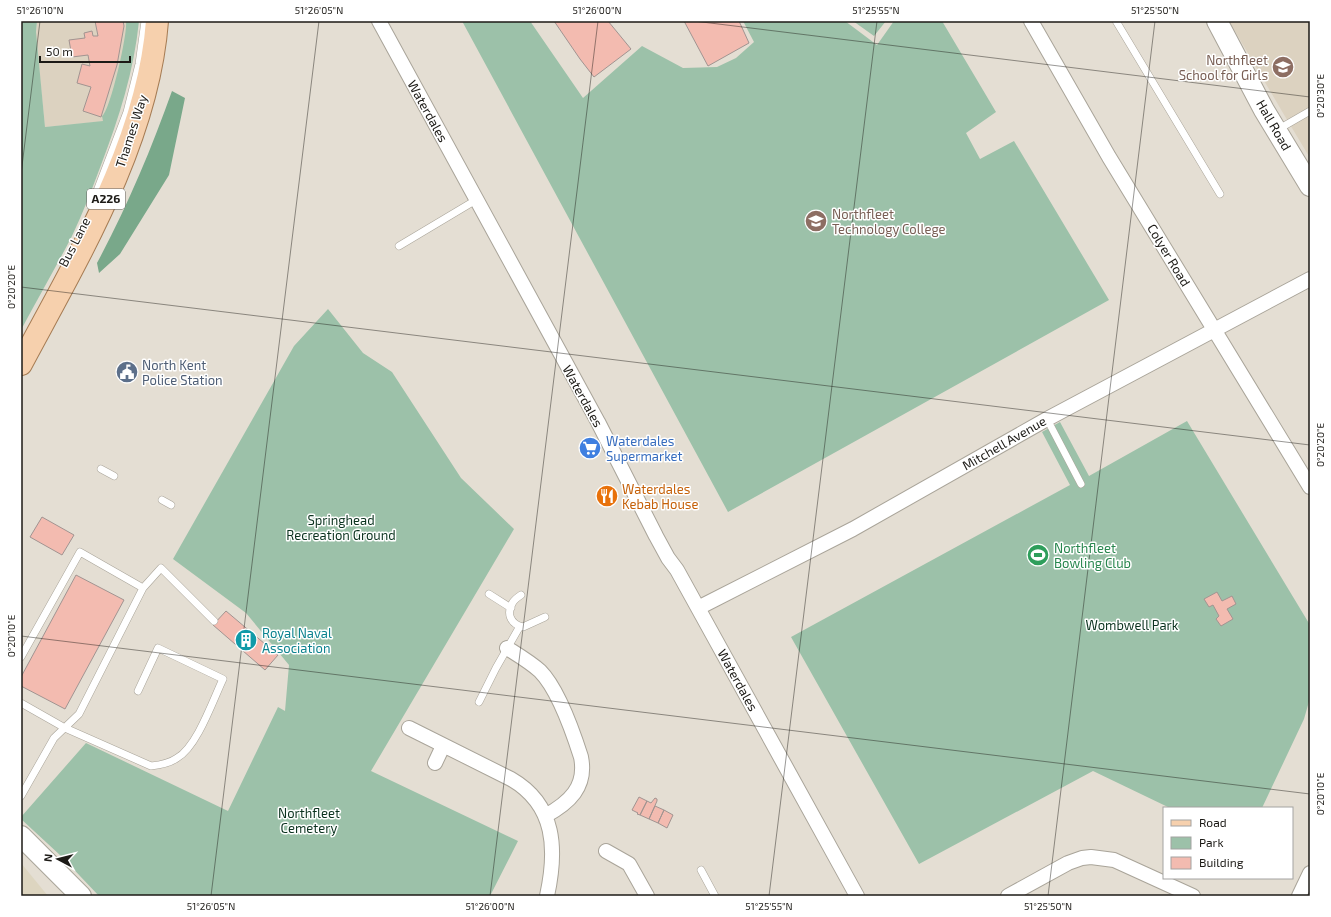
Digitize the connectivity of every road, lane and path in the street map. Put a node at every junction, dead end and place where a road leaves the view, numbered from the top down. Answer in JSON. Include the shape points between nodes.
{"nodes":[{"id":1,"x":145,"y":21,"type":"edge"},
{"id":2,"x":157,"y":21,"type":"edge"},
{"id":3,"x":379,"y":21,"type":"edge"},
{"id":4,"x":1031,"y":21,"type":"edge"},
{"id":5,"x":1116,"y":21,"type":"edge"},
{"id":6,"x":1217,"y":21,"type":"edge"},
{"id":7,"x":1310,"y":111,"type":"edge"},
{"id":8,"x":1277,"y":130,"type":"junction"},
{"id":9,"x":1310,"y":186,"type":"edge"},
{"id":10,"x":1220,"y":194,"type":"dead end"},
{"id":11,"x":476,"y":200,"type":"junction"},
{"id":12,"x":91,"y":208,"type":"dead end"},
{"id":13,"x":399,"y":246,"type":"dead end"},
{"id":14,"x":1310,"y":279,"type":"edge"},
{"id":15,"x":1215,"y":330,"type":"junction"},
{"id":16,"x":21,"y":364,"type":"edge"},
{"id":17,"x":1047,"y":419,"type":"junction"},
{"id":18,"x":101,"y":469,"type":"dead end"},
{"id":19,"x":114,"y":476,"type":"dead end"},
{"id":20,"x":1081,"y":484,"type":"dead end"},
{"id":21,"x":1310,"y":487,"type":"edge"},
{"id":22,"x":162,"y":500,"type":"dead end"},
{"id":23,"x":171,"y":505,"type":"dead end"},
{"id":24,"x":143,"y":588,"type":"junction"},
{"id":25,"x":489,"y":594,"type":"dead end"},
{"id":26,"x":521,"y":595,"type":"dead end"},
{"id":27,"x":511,"y":608,"type":"junction"},
{"id":28,"x":698,"y":608,"type":"junction"},
{"id":29,"x":545,"y":617,"type":"dead end"},
{"id":30,"x":214,"y":621,"type":"dead end"},
{"id":31,"x":520,"y":626,"type":"junction"},
{"id":32,"x":507,"y":648,"type":"junction"},
{"id":33,"x":21,"y":657,"type":"edge"},
{"id":34,"x":138,"y":691,"type":"dead end"},
{"id":35,"x":479,"y":702,"type":"dead end"},
{"id":36,"x":21,"y":703,"type":"edge"},
{"id":37,"x":65,"y":728,"type":"junction"},
{"id":38,"x":409,"y":728,"type":"dead end"},
{"id":39,"x":443,"y":746,"type":"junction"},
{"id":40,"x":435,"y":763,"type":"dead end"},
{"id":41,"x":21,"y":796,"type":"edge"},
{"id":42,"x":546,"y":816,"type":"junction"},
{"id":43,"x":21,"y":836,"type":"edge"},
{"id":44,"x":606,"y":851,"type":"dead end"},
{"id":45,"x":701,"y":870,"type":"dead end"},
{"id":46,"x":1310,"y":873,"type":"edge"},
{"id":47,"x":81,"y":896,"type":"edge"},
{"id":48,"x":547,"y":896,"type":"edge"},
{"id":49,"x":647,"y":896,"type":"edge"},
{"id":50,"x":715,"y":896,"type":"edge"},
{"id":51,"x":857,"y":896,"type":"edge"},
{"id":52,"x":1008,"y":896,"type":"edge"},
{"id":53,"x":1193,"y":896,"type":"edge"},
{"id":54,"x":1299,"y":896,"type":"edge"}],
"edges":[{"from":1,"to":12,"type":"lane","name":"Bus Lane","via":[[139,64],[127,112]]},
{"from":2,"to":16,"type":"main road","name":"Thames Way","number":"A226","via":[[150,68],[130,141],[78,258]]},
{"from":3,"to":11,"type":"street","name":"Waterdales"},
{"from":4,"to":15,"type":"street","name":"Colyer Road","via":[[1109,157]]},
{"from":5,"to":10,"type":"lane"},
{"from":6,"to":8,"type":"street","name":"Hall Road"},
{"from":7,"to":8,"type":"lane"},
{"from":8,"to":9,"type":"street","name":"Hall Road"},
{"from":11,"to":13,"type":"lane"},
{"from":11,"to":28,"type":"street","name":"Waterdales","via":[[624,470],[630,488],[656,536]]},
{"from":14,"to":15,"type":"street","name":"Mitchell Avenue"},
{"from":15,"to":17,"type":"street","name":"Mitchell Avenue"},
{"from":15,"to":21,"type":"street","name":"Colyer Road"},
{"from":17,"to":20,"type":"lane"},
{"from":17,"to":28,"type":"street","name":"Mitchell Avenue","via":[[853,528]]},
{"from":18,"to":19,"type":"lane"},
{"from":22,"to":23,"type":"lane"},
{"from":24,"to":30,"type":"lane","via":[[161,568]]},
{"from":24,"to":33,"type":"lane","via":[[80,552]]},
{"from":24,"to":37,"type":"lane","via":[[79,714]]},
{"from":25,"to":27,"type":"lane"},
{"from":26,"to":27,"type":"lane","via":[[513,602]]},
{"from":27,"to":31,"type":"lane","via":[[510,619]]},
{"from":28,"to":51,"type":"street","name":"Waterdales"},
{"from":29,"to":31,"type":"lane"},
{"from":31,"to":32,"type":"lane"},
{"from":32,"to":35,"type":"lane"},
{"from":32,"to":42,"type":"street","via":[[533,665],[551,685],[581,757],[581,776],[574,793],[565,804]]},
{"from":34,"to":37,"type":"lane","via":[[158,648],[223,679],[199,733],[178,758],[163,764],[151,766]]},
{"from":36,"to":37,"type":"lane"},
{"from":37,"to":41,"type":"lane","via":[[54,738]]},
{"from":38,"to":39,"type":"street"},
{"from":39,"to":40,"type":"street"},
{"from":39,"to":42,"type":"street","via":[[517,783],[531,795]]},
{"from":42,"to":48,"type":"street","via":[[552,848]]},
{"from":43,"to":47,"type":"street"},
{"from":44,"to":49,"type":"street","via":[[628,864]]},
{"from":45,"to":50,"type":"lane"},
{"from":46,"to":54,"type":"street"},
{"from":52,"to":53,"type":"street","via":[[1068,863],[1092,857],[1114,860]]}]}
